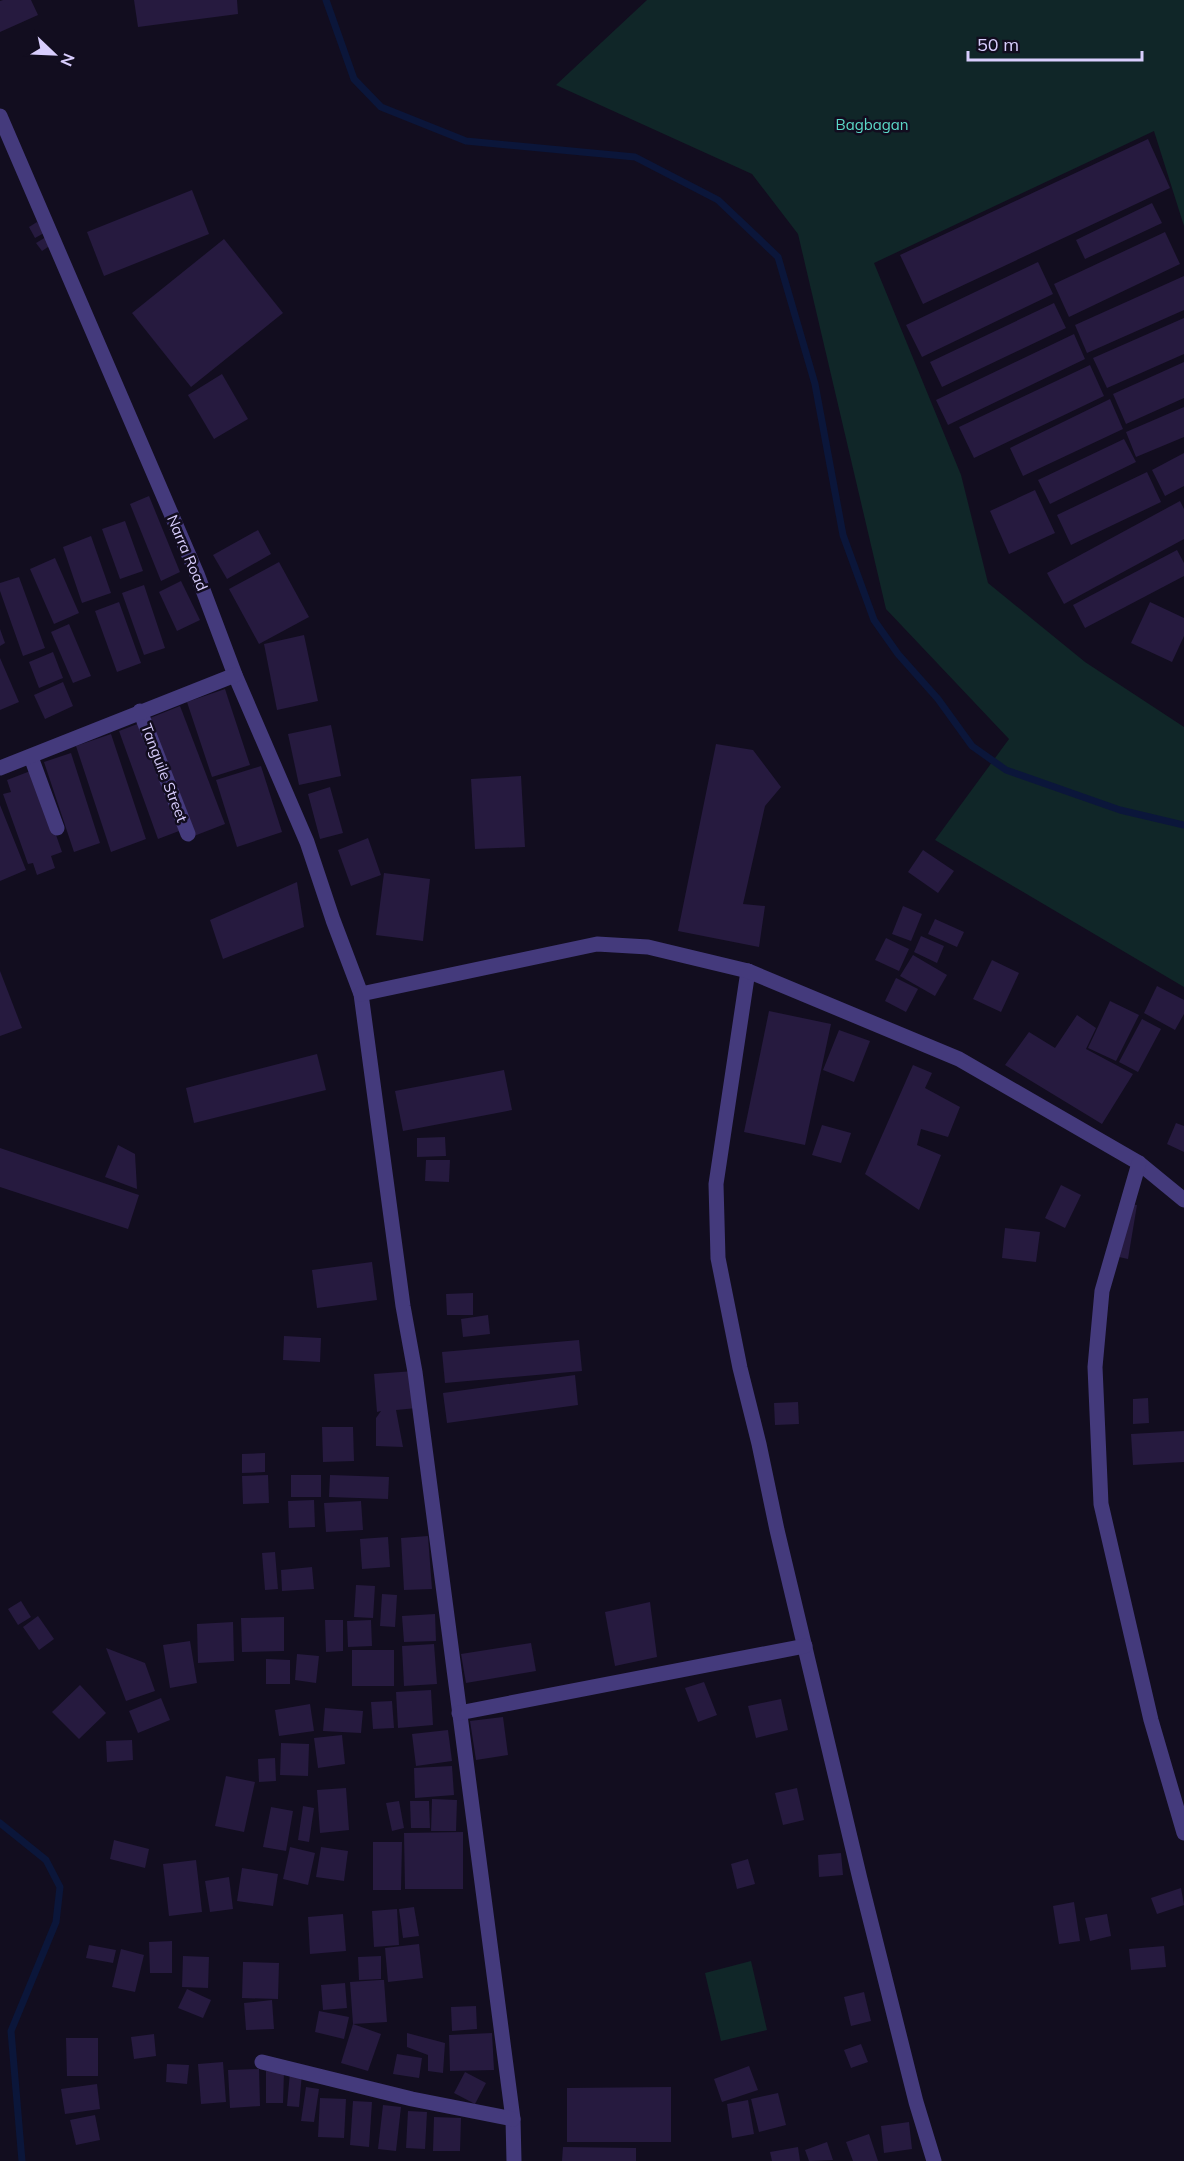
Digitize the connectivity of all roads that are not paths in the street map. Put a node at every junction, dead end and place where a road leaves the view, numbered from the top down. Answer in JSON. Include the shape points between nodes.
{"nodes":[{"id":1,"x":0,"y":116,"type":"edge"},
{"id":2,"x":235,"y":675,"type":"junction"},
{"id":3,"x":140,"y":711,"type":"junction"},
{"id":4,"x":31,"y":757,"type":"junction"},
{"id":5,"x":0,"y":768,"type":"edge"},
{"id":6,"x":57,"y":828,"type":"dead end"},
{"id":7,"x":188,"y":834,"type":"dead end"},
{"id":8,"x":748,"y":971,"type":"junction"},
{"id":9,"x":361,"y":994,"type":"junction"},
{"id":10,"x":1139,"y":1163,"type":"junction"},
{"id":11,"x":1184,"y":1200,"type":"edge"},
{"id":12,"x":805,"y":1646,"type":"junction"},
{"id":13,"x":459,"y":1713,"type":"junction"},
{"id":14,"x":1184,"y":1833,"type":"edge"},
{"id":15,"x":262,"y":2062,"type":"dead end"},
{"id":16,"x":513,"y":2119,"type":"junction"},
{"id":17,"x":514,"y":2161,"type":"edge"},
{"id":18,"x":934,"y":2161,"type":"edge"}],
"edges":[{"from":1,"to":2,"type":"street","name":"Narra Road","via":[[196,574]]},
{"from":2,"to":3,"type":"street"},
{"from":2,"to":9,"type":"street","name":"Narra Road","via":[[307,842]]},
{"from":3,"to":4,"type":"street"},
{"from":3,"to":7,"type":"street","name":"Tanguile Street"},
{"from":4,"to":5,"type":"street"},
{"from":4,"to":6,"type":"street"},
{"from":8,"to":9,"type":"street","via":[[648,947],[597,944]]},
{"from":8,"to":10,"type":"street","via":[[959,1059]]},
{"from":8,"to":12,"type":"street","via":[[716,1184],[718,1258]]},
{"from":9,"to":13,"type":"street","name":"Narra Road"},
{"from":10,"to":11,"type":"street"},
{"from":10,"to":14,"type":"street","via":[[1102,1291],[1095,1367],[1101,1504],[1151,1720]]},
{"from":12,"to":13,"type":"street"},
{"from":12,"to":18,"type":"street","via":[[862,1890]]},
{"from":13,"to":16,"type":"street","name":"Narra Road"},
{"from":15,"to":16,"type":"street"},
{"from":16,"to":17,"type":"street","name":"Narra Road"}]}
